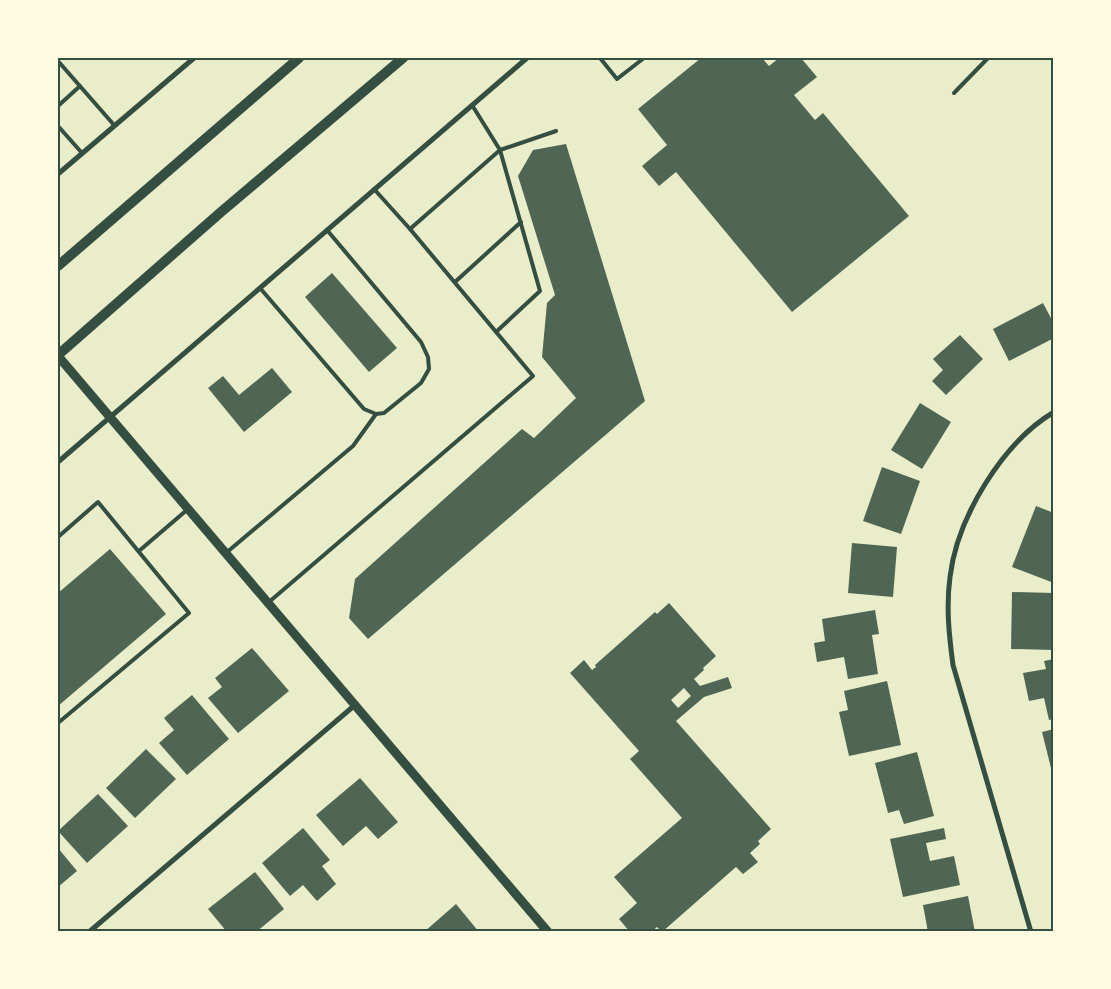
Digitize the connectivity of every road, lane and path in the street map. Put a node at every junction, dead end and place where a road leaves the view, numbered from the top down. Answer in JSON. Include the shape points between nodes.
{"nodes":[{"id":1,"x":194,"y":58,"type":"edge"},
{"id":2,"x":299,"y":58,"type":"edge"},
{"id":3,"x":403,"y":58,"type":"edge"},
{"id":4,"x":527,"y":58,"type":"edge"},
{"id":5,"x":600,"y":58,"type":"edge"},
{"id":6,"x":644,"y":58,"type":"edge"},
{"id":7,"x":988,"y":58,"type":"edge"},
{"id":8,"x":58,"y":61,"type":"edge"},
{"id":9,"x":80,"y":86,"type":"junction"},
{"id":10,"x":954,"y":93,"type":"dead end"},
{"id":11,"x":472,"y":105,"type":"junction"},
{"id":12,"x":58,"y":106,"type":"edge"},
{"id":13,"x":114,"y":125,"type":"junction"},
{"id":14,"x":58,"y":126,"type":"edge"},
{"id":15,"x":556,"y":131,"type":"dead end"},
{"id":16,"x":500,"y":150,"type":"junction"},
{"id":17,"x":82,"y":153,"type":"junction"},
{"id":18,"x":58,"y":174,"type":"edge"},
{"id":19,"x":374,"y":189,"type":"junction"},
{"id":20,"x":520,"y":222,"type":"junction"},
{"id":21,"x":410,"y":228,"type":"junction"},
{"id":22,"x":326,"y":230,"type":"junction"},
{"id":23,"x":58,"y":266,"type":"edge"},
{"id":24,"x":454,"y":282,"type":"junction"},
{"id":25,"x":260,"y":288,"type":"junction"},
{"id":26,"x":496,"y":332,"type":"junction"},
{"id":27,"x":58,"y":355,"type":"edge"},
{"id":28,"x":1054,"y":412,"type":"edge"},
{"id":29,"x":376,"y":414,"type":"junction"},
{"id":30,"x":109,"y":418,"type":"junction"},
{"id":31,"x":58,"y":462,"type":"edge"},
{"id":32,"x":188,"y":509,"type":"junction"},
{"id":33,"x":58,"y":537,"type":"edge"},
{"id":34,"x":139,"y":551,"type":"junction"},
{"id":35,"x":226,"y":554,"type":"junction"},
{"id":36,"x":268,"y":602,"type":"junction"},
{"id":37,"x":355,"y":705,"type":"junction"},
{"id":38,"x":58,"y":723,"type":"edge"},
{"id":39,"x":89,"y":932,"type":"edge"},
{"id":40,"x":548,"y":932,"type":"edge"},
{"id":41,"x":1031,"y":932,"type":"edge"}],
"edges":[{"from":1,"to":13,"type":"street"},
{"from":2,"to":23,"type":"main road"},
{"from":3,"to":27,"type":"main road"},
{"from":4,"to":11,"type":"street"},
{"from":5,"to":6,"type":"lane","via":[[617,79]]},
{"from":7,"to":10,"type":"lane"},
{"from":8,"to":9,"type":"lane"},
{"from":9,"to":12,"type":"lane"},
{"from":9,"to":13,"type":"lane"},
{"from":11,"to":16,"type":"lane"},
{"from":11,"to":19,"type":"street"},
{"from":13,"to":17,"type":"street"},
{"from":14,"to":17,"type":"lane"},
{"from":15,"to":16,"type":"lane"},
{"from":16,"to":20,"type":"lane"},
{"from":16,"to":21,"type":"lane"},
{"from":17,"to":18,"type":"street"},
{"from":19,"to":21,"type":"lane"},
{"from":19,"to":22,"type":"street"},
{"from":20,"to":24,"type":"lane"},
{"from":20,"to":26,"type":"lane","via":[[540,290]]},
{"from":21,"to":24,"type":"lane"},
{"from":22,"to":25,"type":"street"},
{"from":22,"to":29,"type":"lane","via":[[421,342],[428,357],[429,369],[421,383],[384,413]]},
{"from":24,"to":26,"type":"lane"},
{"from":25,"to":29,"type":"lane","via":[[364,409]]},
{"from":25,"to":30,"type":"street"},
{"from":26,"to":36,"type":"lane","via":[[533,376]]},
{"from":27,"to":30,"type":"street"},
{"from":28,"to":41,"type":"street","via":[[1028,432],[997,466],[973,504],[961,532],[950,575],[947,620],[953,665]]},
{"from":29,"to":35,"type":"lane","via":[[353,446]]},
{"from":30,"to":31,"type":"street"},
{"from":30,"to":32,"type":"street"},
{"from":32,"to":34,"type":"lane"},
{"from":32,"to":35,"type":"street"},
{"from":33,"to":34,"type":"lane","via":[[98,502]]},
{"from":34,"to":38,"type":"lane","via":[[189,613]]},
{"from":35,"to":36,"type":"street"},
{"from":36,"to":37,"type":"street"},
{"from":37,"to":39,"type":"street"},
{"from":37,"to":40,"type":"street"}]}
